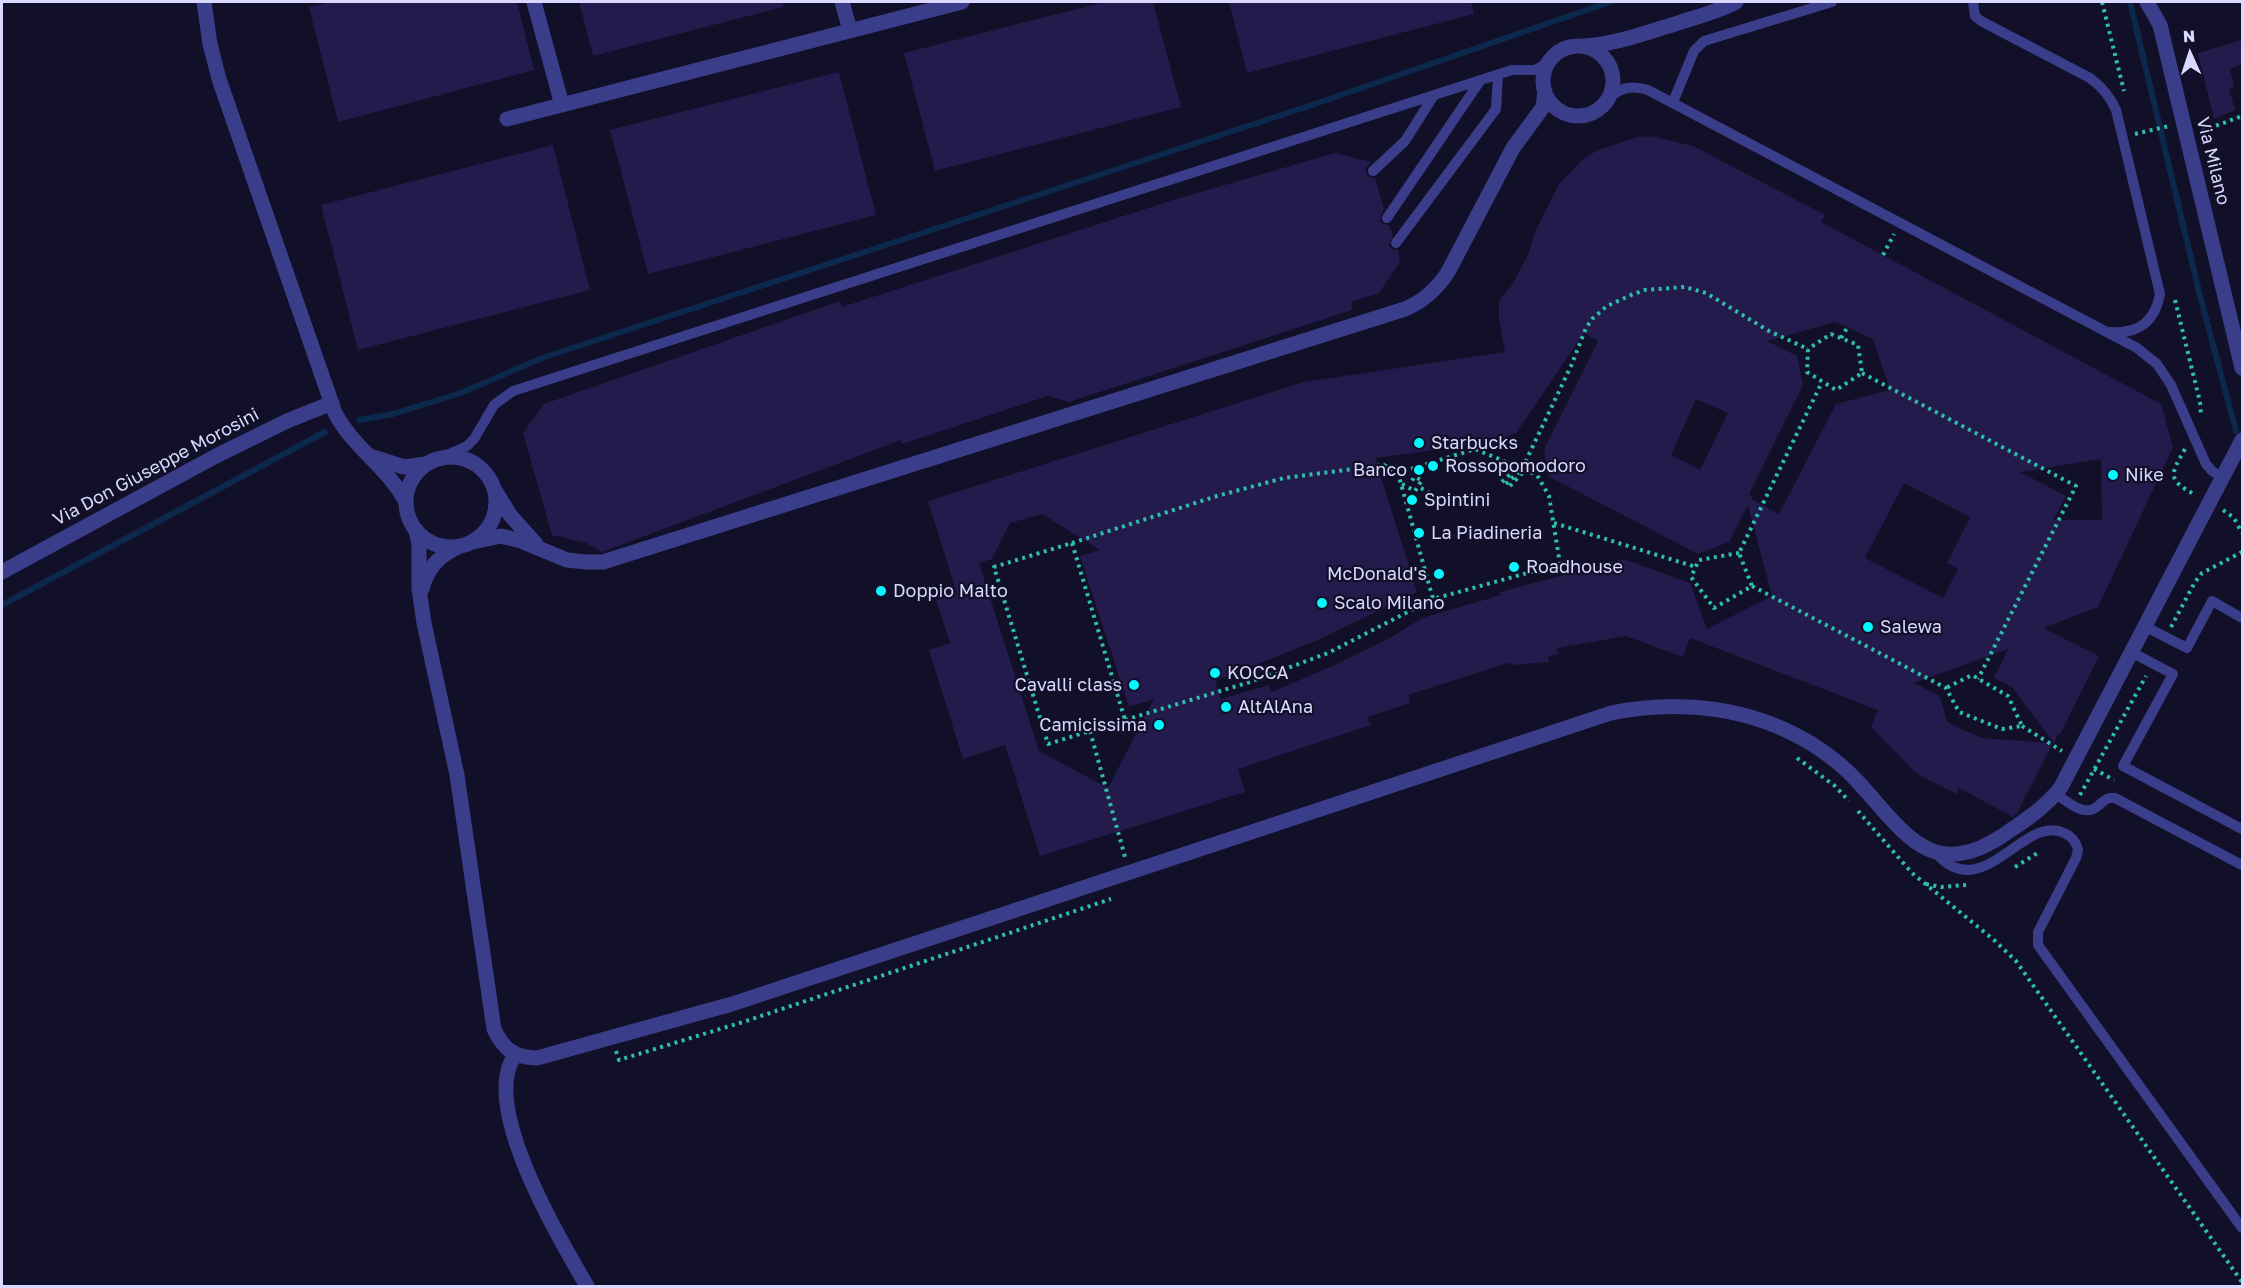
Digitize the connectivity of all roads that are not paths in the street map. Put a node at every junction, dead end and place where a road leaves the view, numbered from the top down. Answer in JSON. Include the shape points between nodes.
{"nodes":[{"id":1,"x":204,"y":2,"type":"edge"},
{"id":2,"x":210,"y":2,"type":"edge"},
{"id":3,"x":534,"y":2,"type":"edge"},
{"id":4,"x":842,"y":2,"type":"edge"},
{"id":5,"x":962,"y":2,"type":"edge"},
{"id":6,"x":1736,"y":2,"type":"edge"},
{"id":7,"x":1832,"y":2,"type":"edge"},
{"id":8,"x":1972,"y":2,"type":"edge"},
{"id":9,"x":2147,"y":2,"type":"edge"},
{"id":10,"x":207,"y":26,"type":"junction"},
{"id":11,"x":850,"y":30,"type":"junction"},
{"id":12,"x":1633,"y":37,"type":"junction"},
{"id":13,"x":1582,"y":46,"type":"junction"},
{"id":14,"x":1548,"y":63,"type":"junction"},
{"id":15,"x":1611,"y":68,"type":"junction"},
{"id":16,"x":1498,"y":75,"type":"junction"},
{"id":17,"x":1480,"y":81,"type":"junction"},
{"id":18,"x":1545,"y":91,"type":"junction"},
{"id":19,"x":1434,"y":96,"type":"junction"},
{"id":20,"x":1609,"y":98,"type":"junction"},
{"id":21,"x":1673,"y":102,"type":"junction"},
{"id":22,"x":562,"y":105,"type":"junction"},
{"id":23,"x":1569,"y":114,"type":"junction"},
{"id":24,"x":507,"y":119,"type":"dead end"},
{"id":25,"x":1527,"y":129,"type":"junction"},
{"id":26,"x":1373,"y":171,"type":"dead end"},
{"id":27,"x":1387,"y":218,"type":"dead end"},
{"id":28,"x":1396,"y":243,"type":"dead end"},
{"id":29,"x":2107,"y":332,"type":"junction"},
{"id":30,"x":2242,"y":368,"type":"edge"},
{"id":31,"x":332,"y":403,"type":"junction"},
{"id":32,"x":2242,"y":440,"type":"edge"},
{"id":33,"x":365,"y":453,"type":"junction"},
{"id":34,"x":433,"y":461,"type":"junction"},
{"id":35,"x":2222,"y":477,"type":"junction"},
{"id":36,"x":496,"y":491,"type":"junction"},
{"id":37,"x":406,"y":502,"type":"junction"},
{"id":38,"x":416,"y":531,"type":"junction"},
{"id":39,"x":466,"y":544,"type":"junction"},
{"id":40,"x":550,"y":555,"type":"junction"},
{"id":41,"x":2,"y":572,"type":"edge"},
{"id":42,"x":421,"y":603,"type":"junction"},
{"id":43,"x":2242,"y":618,"type":"edge"},
{"id":44,"x":2144,"y":626,"type":"junction"},
{"id":45,"x":2131,"y":652,"type":"junction"},
{"id":46,"x":2056,"y":794,"type":"junction"},
{"id":47,"x":2242,"y":829,"type":"edge"},
{"id":48,"x":1935,"y":852,"type":"junction"},
{"id":49,"x":2242,"y":865,"type":"edge"},
{"id":50,"x":514,"y":1055,"type":"junction"},
{"id":51,"x":2242,"y":1228,"type":"edge"},
{"id":52,"x":586,"y":1287,"type":"edge"}],
"edges":[{"from":1,"to":10,"type":"street"},
{"from":2,"to":10,"type":"street"},
{"from":3,"to":22,"type":"street"},
{"from":4,"to":11,"type":"street"},
{"from":5,"to":11,"type":"street"},
{"from":6,"to":12,"type":"street"},
{"from":7,"to":21,"type":"lane","via":[[1704,41],[1694,51]]},
{"from":8,"to":29,"type":"lane","via":[[1975,16],[1981,21],[2090,78],[2106,92],[2116,110],[2160,294],[2154,315],[2144,325],[2131,331]]},
{"from":9,"to":30,"type":"street","name":"Via Milano","via":[[2160,26]]},
{"from":10,"to":31,"type":"street","via":[[219,80]]},
{"from":11,"to":22,"type":"street"},
{"from":12,"to":13,"type":"street"},
{"from":12,"to":15,"type":"street","via":[[1617,47]]},
{"from":13,"to":14,"type":"street","via":[[1560,51]]},
{"from":13,"to":15,"type":"street","via":[[1603,56]]},
{"from":14,"to":16,"type":"lane","via":[[1535,70],[1512,70]]},
{"from":14,"to":18,"type":"street","via":[[1543,80]]},
{"from":15,"to":20,"type":"street","via":[[1613,87]]},
{"from":16,"to":17,"type":"lane"},
{"from":16,"to":28,"type":"lane","via":[[1497,109]]},
{"from":17,"to":19,"type":"lane"},
{"from":17,"to":27,"type":"lane"},
{"from":18,"to":23,"type":"street","via":[[1558,109]]},
{"from":18,"to":25,"type":"street","via":[[1543,107]]},
{"from":19,"to":26,"type":"lane","via":[[1405,141]]},
{"from":19,"to":34,"type":"lane","via":[[513,391],[494,405],[467,446]]},
{"from":20,"to":21,"type":"lane","via":[[1623,88],[1640,87]]},
{"from":20,"to":23,"type":"street","via":[[1591,113]]},
{"from":21,"to":29,"type":"lane"},
{"from":22,"to":24,"type":"street"},
{"from":23,"to":25,"type":"street","via":[[1543,119]]},
{"from":25,"to":40,"type":"street","via":[[1439,285],[1417,304],[603,562]]},
{"from":29,"to":35,"type":"lane","via":[[2157,364],[2171,385],[2206,465]]},
{"from":31,"to":33,"type":"street","via":[[343,428]]},
{"from":31,"to":41,"type":"street","name":"Via Don Giuseppe Morosini","via":[[216,456]]},
{"from":32,"to":35,"type":"street"},
{"from":33,"to":34,"type":"street","via":[[393,465],[414,466]]},
{"from":33,"to":37,"type":"street","via":[[391,479]]},
{"from":34,"to":36,"type":"street","via":[[461,458],[480,467]]},
{"from":34,"to":37,"type":"street","via":[[416,473]]},
{"from":35,"to":44,"type":"street"},
{"from":36,"to":39,"type":"street","via":[[493,519],[486,532]]},
{"from":36,"to":40,"type":"street","via":[[523,531]]},
{"from":37,"to":38,"type":"street"},
{"from":38,"to":39,"type":"street","via":[[443,546]]},
{"from":38,"to":42,"type":"street"},
{"from":39,"to":40,"type":"street","via":[[501,536]]},
{"from":39,"to":42,"type":"street","via":[[435,562],[423,584]]},
{"from":42,"to":50,"type":"street","via":[[457,775],[494,1029]]},
{"from":43,"to":44,"type":"lane","via":[[2212,601],[2187,648]]},
{"from":44,"to":45,"type":"street"},
{"from":45,"to":46,"type":"street"},
{"from":45,"to":47,"type":"lane","via":[[2172,674],[2123,766]]},
{"from":46,"to":48,"type":"street","via":[[2039,812],[1984,848],[1958,855]]},
{"from":46,"to":49,"type":"lane","via":[[2087,811],[2115,798]]},
{"from":48,"to":50,"type":"street","via":[[1903,832],[1838,763],[1783,728],[1723,710],[1692,706],[1638,708],[1611,713],[732,1004],[537,1058]]},
{"from":48,"to":51,"type":"lane","via":[[1955,868],[1974,868],[1994,862],[2043,830],[2056,830],[2072,838],[2078,850],[2076,858],[2038,932],[2038,945]]},
{"from":50,"to":52,"type":"street","via":[[508,1068],[507,1100],[515,1137],[537,1196]]}]}
